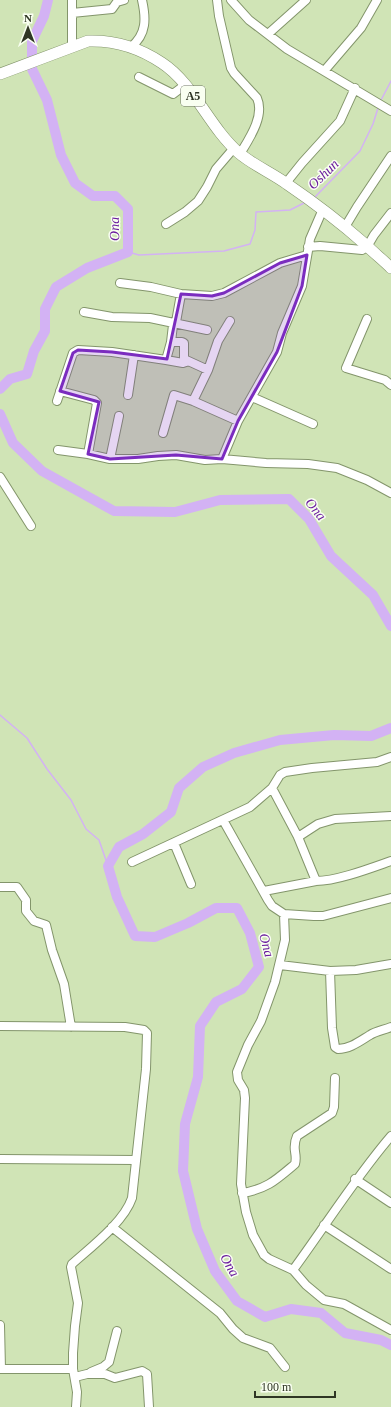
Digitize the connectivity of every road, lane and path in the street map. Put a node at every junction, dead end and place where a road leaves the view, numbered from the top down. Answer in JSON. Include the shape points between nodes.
{"nodes":[{"id":1,"x":72,"y":0,"type":"edge"},
{"id":2,"x":110,"y":0,"type":"edge"},
{"id":3,"x":124,"y":0,"type":"edge"},
{"id":4,"x":142,"y":0,"type":"edge"},
{"id":5,"x":217,"y":0,"type":"edge"},
{"id":6,"x":231,"y":0,"type":"edge"},
{"id":7,"x":377,"y":0,"type":"edge"},
{"id":8,"x":303,"y":1,"type":"edge"},
{"id":9,"x":112,"y":10,"type":"junction"},
{"id":10,"x":72,"y":13,"type":"junction"},
{"id":11,"x":268,"y":34,"type":"junction"},
{"id":12,"x":131,"y":47,"type":"junction"},
{"id":13,"x":68,"y":48,"type":"junction"},
{"id":14,"x":325,"y":70,"type":"junction"},
{"id":15,"x":0,"y":74,"type":"edge"},
{"id":16,"x":139,"y":77,"type":"dead end"},
{"id":17,"x":185,"y":85,"type":"junction"},
{"id":18,"x":355,"y":88,"type":"junction"},
{"id":19,"x":387,"y":109,"type":"edge"},
{"id":20,"x":237,"y":151,"type":"junction"},
{"id":21,"x":391,"y":156,"type":"edge"},
{"id":22,"x":286,"y":184,"type":"junction"},
{"id":23,"x":323,"y":209,"type":"junction"},
{"id":24,"x":391,"y":213,"type":"edge"},
{"id":25,"x":166,"y":224,"type":"dead end"},
{"id":26,"x":346,"y":228,"type":"junction"},
{"id":27,"x":367,"y":246,"type":"junction"},
{"id":28,"x":307,"y":251,"type":"junction"},
{"id":29,"x":391,"y":268,"type":"edge"},
{"id":30,"x":120,"y":283,"type":"dead end"},
{"id":31,"x":181,"y":294,"type":"junction"},
{"id":32,"x":84,"y":312,"type":"dead end"},
{"id":33,"x":367,"y":319,"type":"dead end"},
{"id":34,"x":230,"y":321,"type":"dead end"},
{"id":35,"x":176,"y":322,"type":"junction"},
{"id":36,"x":207,"y":330,"type":"dead end"},
{"id":37,"x":171,"y":342,"type":"junction"},
{"id":38,"x":134,"y":355,"type":"junction"},
{"id":39,"x":166,"y":360,"type":"junction"},
{"id":40,"x":186,"y":362,"type":"junction"},
{"id":41,"x":208,"y":370,"type":"junction"},
{"id":42,"x":391,"y":385,"type":"edge"},
{"id":43,"x":60,"y":391,"type":"junction"},
{"id":44,"x":128,"y":395,"type":"dead end"},
{"id":45,"x":252,"y":397,"type":"junction"},
{"id":46,"x":57,"y":400,"type":"dead end"},
{"id":47,"x":193,"y":401,"type":"junction"},
{"id":48,"x":119,"y":416,"type":"dead end"},
{"id":49,"x":238,"y":421,"type":"junction"},
{"id":50,"x":313,"y":424,"type":"dead end"},
{"id":51,"x":163,"y":433,"type":"dead end"},
{"id":52,"x":58,"y":450,"type":"dead end"},
{"id":53,"x":88,"y":454,"type":"junction"},
{"id":54,"x":110,"y":459,"type":"junction"},
{"id":55,"x":222,"y":459,"type":"junction"},
{"id":56,"x":0,"y":476,"type":"edge"},
{"id":57,"x":391,"y":493,"type":"edge"},
{"id":58,"x":31,"y":526,"type":"dead end"},
{"id":59,"x":391,"y":757,"type":"edge"},
{"id":60,"x":272,"y":788,"type":"junction"},
{"id":61,"x":391,"y":816,"type":"edge"},
{"id":62,"x":223,"y":820,"type":"junction"},
{"id":63,"x":298,"y":837,"type":"junction"},
{"id":64,"x":174,"y":843,"type":"junction"},
{"id":65,"x":391,"y":861,"type":"edge"},
{"id":66,"x":132,"y":862,"type":"dead end"},
{"id":67,"x":316,"y":880,"type":"junction"},
{"id":68,"x":191,"y":884,"type":"dead end"},
{"id":69,"x":0,"y":887,"type":"edge"},
{"id":70,"x":264,"y":891,"type":"junction"},
{"id":71,"x":391,"y":898,"type":"edge"},
{"id":72,"x":284,"y":914,"type":"junction"},
{"id":73,"x":391,"y":964,"type":"edge"},
{"id":74,"x":280,"y":965,"type":"junction"},
{"id":75,"x":330,"y":971,"type":"junction"},
{"id":76,"x":0,"y":1026,"type":"edge"},
{"id":77,"x":71,"y":1027,"type":"junction"},
{"id":78,"x":391,"y":1027,"type":"edge"},
{"id":79,"x":335,"y":1078,"type":"dead end"},
{"id":80,"x":391,"y":1136,"type":"edge"},
{"id":81,"x":0,"y":1159,"type":"edge"},
{"id":82,"x":136,"y":1160,"type":"junction"},
{"id":83,"x":355,"y":1179,"type":"junction"},
{"id":84,"x":242,"y":1193,"type":"junction"},
{"id":85,"x":391,"y":1203,"type":"edge"},
{"id":86,"x":324,"y":1225,"type":"junction"},
{"id":87,"x":112,"y":1228,"type":"junction"},
{"id":88,"x":391,"y":1269,"type":"edge"},
{"id":89,"x":293,"y":1270,"type":"junction"},
{"id":90,"x":0,"y":1325,"type":"edge"},
{"id":91,"x":391,"y":1330,"type":"edge"},
{"id":92,"x":117,"y":1331,"type":"dead end"},
{"id":93,"x":285,"y":1367,"type":"dead end"},
{"id":94,"x":0,"y":1368,"type":"edge"},
{"id":95,"x":74,"y":1373,"type":"junction"},
{"id":96,"x":87,"y":1374,"type":"junction"},
{"id":97,"x":76,"y":1407,"type":"edge"},
{"id":98,"x":149,"y":1407,"type":"edge"}],
"edges":[{"from":1,"to":10,"type":"street"},
{"from":2,"to":9,"type":"street"},
{"from":3,"to":9,"type":"street","via":[[117,2]]},
{"from":4,"to":12,"type":"street","via":[[146,19],[138,41]]},
{"from":5,"to":20,"type":"street","via":[[231,68],[259,103],[258,117],[251,136]]},
{"from":6,"to":11,"type":"street","via":[[249,20]]},
{"from":7,"to":14,"type":"street","via":[[362,28]]},
{"from":8,"to":11,"type":"street"},
{"from":9,"to":10,"type":"street"},
{"from":10,"to":13,"type":"street"},
{"from":11,"to":14,"type":"street","via":[[287,49]]},
{"from":12,"to":13,"type":"highway","number":"A5","via":[[101,40],[88,41]]},
{"from":12,"to":17,"type":"highway","number":"A5","via":[[164,64]]},
{"from":13,"to":15,"type":"highway","number":"A5"},
{"from":14,"to":18,"type":"street"},
{"from":16,"to":17,"type":"street","via":[[173,94]]},
{"from":17,"to":20,"type":"highway","number":"A5","via":[[224,139]]},
{"from":18,"to":19,"type":"street"},
{"from":18,"to":22,"type":"street","via":[[340,122]]},
{"from":20,"to":22,"type":"highway","number":"A5"},
{"from":20,"to":25,"type":"street","via":[[216,169],[198,201]]},
{"from":21,"to":26,"type":"street"},
{"from":22,"to":23,"type":"highway","number":"A5"},
{"from":23,"to":26,"type":"highway","number":"A5"},
{"from":23,"to":28,"type":"street"},
{"from":24,"to":27,"type":"street"},
{"from":26,"to":27,"type":"highway","number":"A5"},
{"from":27,"to":28,"type":"street","via":[[362,250],[320,246]]},
{"from":27,"to":29,"type":"highway","number":"A5"},
{"from":28,"to":31,"type":"street","via":[[224,293],[212,296]]},
{"from":28,"to":45,"type":"street","via":[[302,286],[282,333],[277,352]]},
{"from":30,"to":31,"type":"street"},
{"from":31,"to":35,"type":"street"},
{"from":32,"to":35,"type":"street"},
{"from":33,"to":42,"type":"street","via":[[346,368],[385,380]]},
{"from":34,"to":41,"type":"street","via":[[218,341]]},
{"from":35,"to":36,"type":"street"},
{"from":35,"to":37,"type":"street","via":[[173,325]]},
{"from":37,"to":39,"type":"street"},
{"from":37,"to":40,"type":"street","via":[[184,343],[183,356]]},
{"from":38,"to":39,"type":"street"},
{"from":38,"to":43,"type":"street","via":[[78,350],[73,353]]},
{"from":38,"to":44,"type":"street"},
{"from":39,"to":40,"type":"street"},
{"from":40,"to":41,"type":"street"},
{"from":41,"to":47,"type":"street"},
{"from":43,"to":46,"type":"street"},
{"from":43,"to":53,"type":"street","via":[[97,403]]},
{"from":45,"to":49,"type":"street"},
{"from":45,"to":50,"type":"street"},
{"from":47,"to":49,"type":"street"},
{"from":47,"to":51,"type":"street","via":[[174,395]]},
{"from":48,"to":54,"type":"street"},
{"from":49,"to":55,"type":"street"},
{"from":52,"to":53,"type":"street"},
{"from":53,"to":54,"type":"street"},
{"from":54,"to":55,"type":"street","via":[[176,455],[205,460]]},
{"from":55,"to":57,"type":"street","via":[[337,468]]},
{"from":56,"to":58,"type":"street"},
{"from":59,"to":60,"type":"street","via":[[378,762],[285,772]]},
{"from":60,"to":62,"type":"street","via":[[250,807]]},
{"from":60,"to":63,"type":"street"},
{"from":61,"to":63,"type":"street","via":[[335,819],[318,824]]},
{"from":62,"to":64,"type":"street"},
{"from":62,"to":70,"type":"street"},
{"from":63,"to":67,"type":"street"},
{"from":64,"to":66,"type":"street"},
{"from":64,"to":68,"type":"street"},
{"from":65,"to":67,"type":"street","via":[[324,881]]},
{"from":67,"to":70,"type":"street"},
{"from":69,"to":77,"type":"street","via":[[17,887],[26,900],[26,911],[34,921],[46,925],[64,984]]},
{"from":70,"to":72,"type":"street","via":[[272,906]]},
{"from":71,"to":72,"type":"street","via":[[323,916]]},
{"from":72,"to":74,"type":"street","via":[[286,934]]},
{"from":73,"to":75,"type":"street"},
{"from":74,"to":75,"type":"street"},
{"from":74,"to":84,"type":"street","via":[[267,1006],[237,1072],[245,1098]]},
{"from":75,"to":78,"type":"street","via":[[335,1047],[343,1049]]},
{"from":76,"to":77,"type":"street"},
{"from":77,"to":82,"type":"street","via":[[125,1028],[146,1032],[146,1069]]},
{"from":79,"to":84,"type":"street","via":[[332,1113],[297,1136],[294,1142],[295,1164],[271,1184]]},
{"from":80,"to":83,"type":"street"},
{"from":81,"to":82,"type":"street"},
{"from":82,"to":87,"type":"street","via":[[130,1204]]},
{"from":83,"to":85,"type":"street"},
{"from":83,"to":86,"type":"street"},
{"from":84,"to":89,"type":"street","via":[[249,1226],[264,1255]]},
{"from":86,"to":88,"type":"street"},
{"from":86,"to":89,"type":"street"},
{"from":87,"to":93,"type":"street","via":[[220,1313],[243,1338],[270,1348]]},
{"from":87,"to":95,"type":"street","via":[[71,1267],[78,1303],[74,1326]]},
{"from":89,"to":91,"type":"street","via":[[324,1300],[344,1304]]},
{"from":90,"to":94,"type":"street"},
{"from":92,"to":96,"type":"street","via":[[109,1362]]},
{"from":94,"to":95,"type":"street"},
{"from":95,"to":96,"type":"street"},
{"from":95,"to":97,"type":"street"},
{"from":96,"to":98,"type":"street","via":[[105,1374],[115,1378],[145,1372]]}]}
